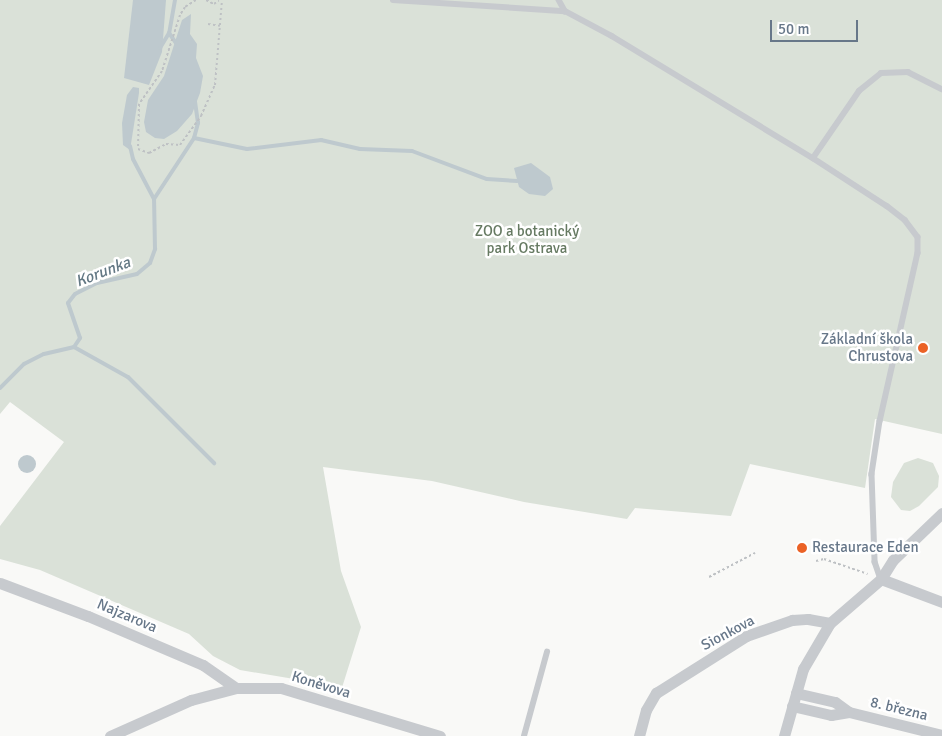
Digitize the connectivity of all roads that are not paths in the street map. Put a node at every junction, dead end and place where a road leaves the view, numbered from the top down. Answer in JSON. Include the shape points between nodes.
{"nodes":[{"id":1,"x":393,"y":0,"type":"edge"},
{"id":2,"x":559,"y":0,"type":"edge"},
{"id":3,"x":565,"y":11,"type":"junction"},
{"id":4,"x":942,"y":89,"type":"edge"},
{"id":5,"x":813,"y":158,"type":"junction"},
{"id":6,"x":942,"y":513,"type":"edge"},
{"id":7,"x":881,"y":579,"type":"junction"},
{"id":8,"x":0,"y":583,"type":"edge"},
{"id":9,"x":942,"y":602,"type":"edge"},
{"id":10,"x":830,"y":623,"type":"junction"},
{"id":11,"x":547,"y":652,"type":"dead end"},
{"id":12,"x":236,"y":688,"type":"junction"},
{"id":13,"x":796,"y":693,"type":"junction"},
{"id":14,"x":792,"y":706,"type":"junction"},
{"id":15,"x":849,"y":712,"type":"junction"},
{"id":16,"x":942,"y":735,"type":"edge"},
{"id":17,"x":110,"y":736,"type":"edge"},
{"id":18,"x":440,"y":736,"type":"edge"},
{"id":19,"x":524,"y":736,"type":"edge"},
{"id":20,"x":639,"y":736,"type":"edge"},
{"id":21,"x":784,"y":736,"type":"edge"}],
"edges":[{"from":1,"to":3,"type":"lane"},
{"from":2,"to":3,"type":"lane"},
{"from":3,"to":5,"type":"lane"},
{"from":4,"to":5,"type":"lane","via":[[908,72],[881,73],[859,91]]},
{"from":5,"to":7,"type":"lane","via":[[905,220],[918,237],[918,253],[880,421],[872,474],[875,562]]},
{"from":6,"to":7,"type":"street","via":[[893,560]]},
{"from":7,"to":9,"type":"street"},
{"from":7,"to":10,"type":"street"},
{"from":8,"to":12,"type":"street","name":"Najzarova","via":[[203,665]]},
{"from":10,"to":13,"type":"street","via":[[804,669]]},
{"from":10,"to":20,"type":"street","name":"Sionkova","via":[[792,620],[746,636],[656,693],[646,710]]},
{"from":11,"to":19,"type":"lane"},
{"from":12,"to":17,"type":"street","name":"Koněvova","via":[[191,700]]},
{"from":12,"to":18,"type":"street","name":"Koněvova","via":[[281,688]]},
{"from":13,"to":14,"type":"street"},
{"from":13,"to":15,"type":"street","name":"8. března","via":[[835,702]]},
{"from":14,"to":15,"type":"street","name":"8. března","via":[[831,715]]},
{"from":14,"to":21,"type":"street"},
{"from":15,"to":16,"type":"street","name":"8. března"}]}
